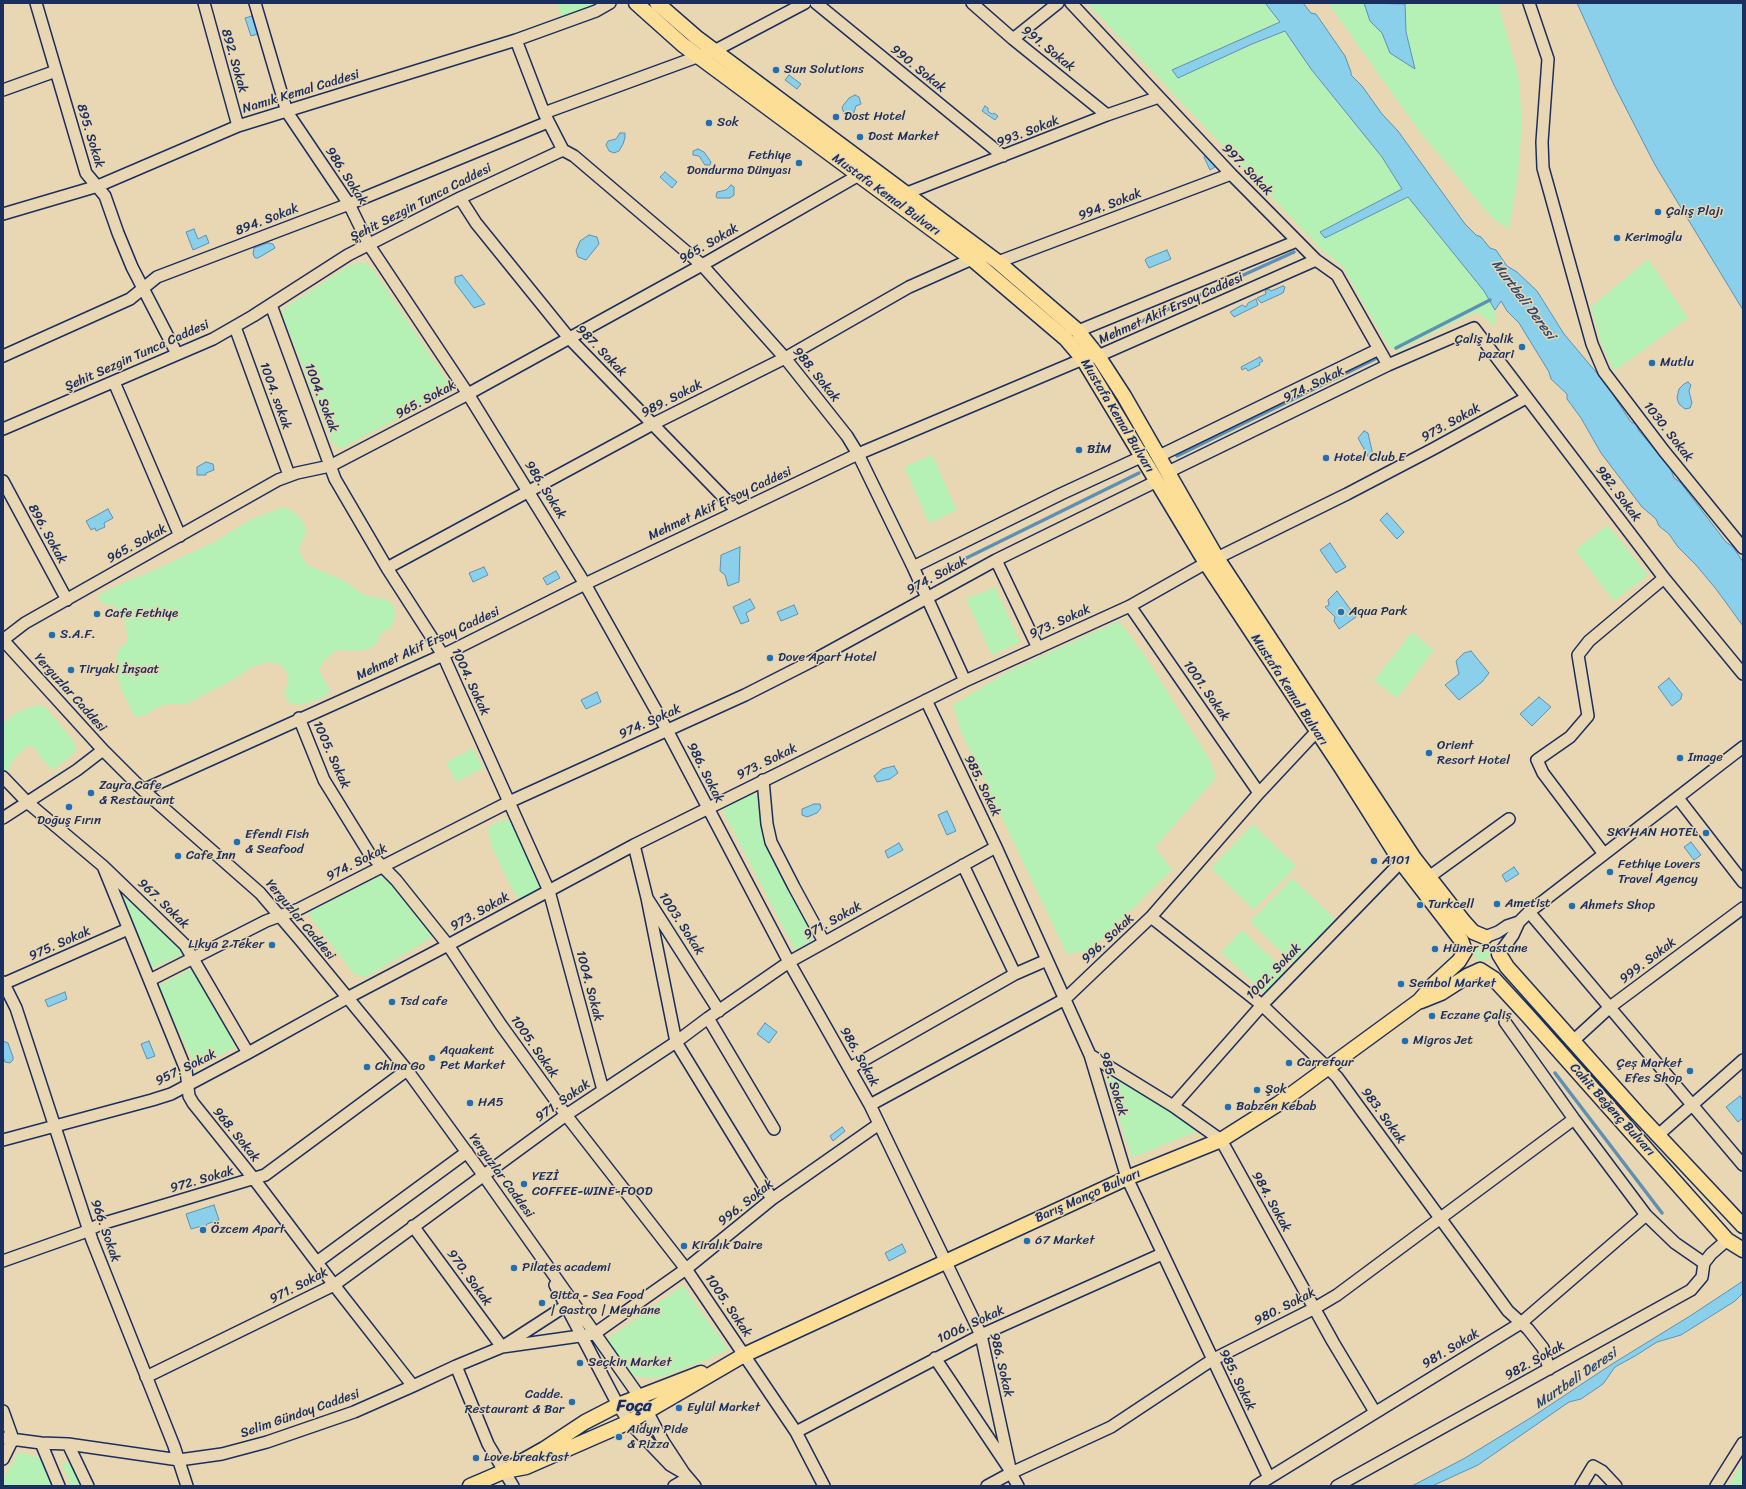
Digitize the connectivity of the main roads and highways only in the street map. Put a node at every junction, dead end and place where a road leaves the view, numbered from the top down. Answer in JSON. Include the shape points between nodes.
{"nodes":[{"id":1,"x":636,"y":3,"type":"edge"},
{"id":2,"x":657,"y":3,"type":"edge"},
{"id":3,"x":1211,"y":561,"type":"junction"},
{"id":4,"x":1485,"y":937,"type":"junction"},
{"id":5,"x":1465,"y":951,"type":"junction"},
{"id":6,"x":1499,"y":954,"type":"junction"},
{"id":7,"x":1480,"y":970,"type":"junction"},
{"id":8,"x":1418,"y":1001,"type":"junction"},
{"id":9,"x":1743,"y":1226,"type":"edge"},
{"id":10,"x":1743,"y":1250,"type":"edge"},
{"id":11,"x":741,"y":1357,"type":"junction"},
{"id":12,"x":505,"y":1471,"type":"junction"},
{"id":13,"x":470,"y":1486,"type":"edge"}],
"edges":[{"from":1,"to":3,"type":"main road","name":"Mustafa Kemal Bulvarı","via":[[698,56],[972,259],[1066,339],[1083,359],[1157,481]]},
{"from":2,"to":3,"type":"main road","name":"Mustafa Kemal Bulvarı","via":[[674,20],[998,262],[1078,331],[1124,396],[1159,456]]},
{"from":3,"to":4,"type":"main road","name":"Mustafa Kemal Bulvarı","via":[[1414,858],[1464,922],[1473,932]]},
{"from":3,"to":5,"type":"main road","name":"Mustafa Kemal Bulvarı","via":[[1316,732],[1401,862],[1461,940]]},
{"from":4,"to":5,"type":"main road","via":[[1472,939]]},
{"from":4,"to":6,"type":"main road","via":[[1494,941]]},
{"from":5,"to":7,"type":"main road","via":[[1469,964]]},
{"from":5,"to":8,"type":"main road","name":"Barış Manço Bulvarı","via":[[1459,961]]},
{"from":6,"to":7,"type":"main road","via":[[1493,966]]},
{"from":6,"to":9,"type":"main road","name":"Cahit Beğenç Bulvarı","via":[[1507,967],[1657,1136]]},
{"from":7,"to":8,"type":"main road","name":"Barış Manço Bulvarı","via":[[1441,993]]},
{"from":7,"to":10,"type":"main road","name":"Cahit Beğenç Bulvarı","via":[[1494,979],[1528,1016],[1727,1240]]},
{"from":8,"to":11,"type":"main road","name":"Barış Manço Bulvarı","via":[[1278,1104],[1221,1140],[1127,1178]]},
{"from":11,"to":12,"type":"main road","name":"Barış Manço Bulvarı","via":[[618,1405]]},
{"from":11,"to":12,"type":"main road","name":"Barış Manço Bulvarı","via":[[629,1422],[526,1467]]},
{"from":12,"to":13,"type":"main road","name":"Barış Manço Bulvarı"}]}
